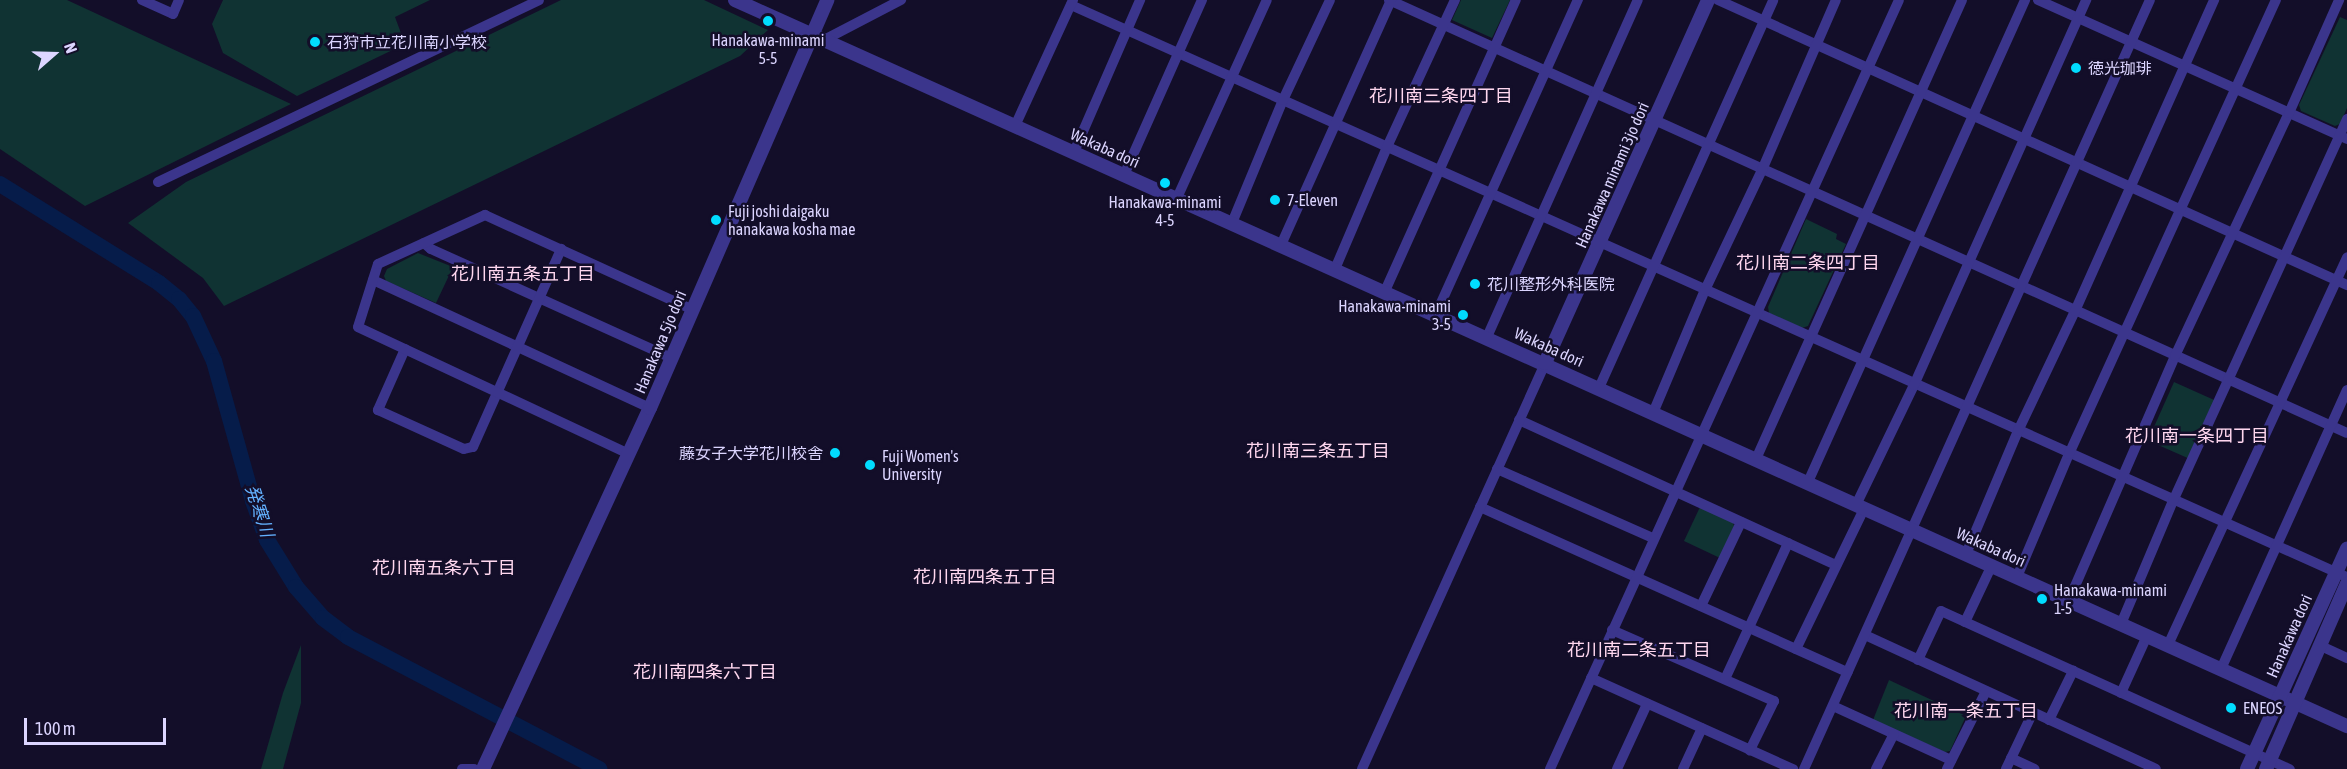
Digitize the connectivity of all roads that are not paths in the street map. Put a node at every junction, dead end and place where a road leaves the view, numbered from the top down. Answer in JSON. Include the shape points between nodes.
{"nodes":[{"id":1,"x":142,"y":0,"type":"edge"},
{"id":2,"x":179,"y":0,"type":"edge"},
{"id":3,"x":540,"y":0,"type":"edge"},
{"id":4,"x":735,"y":0,"type":"edge"},
{"id":5,"x":827,"y":0,"type":"edge"},
{"id":6,"x":901,"y":0,"type":"edge"},
{"id":7,"x":1140,"y":0,"type":"edge"},
{"id":8,"x":1202,"y":0,"type":"edge"},
{"id":9,"x":1267,"y":0,"type":"edge"},
{"id":10,"x":1330,"y":0,"type":"edge"},
{"id":11,"x":1390,"y":0,"type":"edge"},
{"id":12,"x":1455,"y":0,"type":"edge"},
{"id":13,"x":1516,"y":0,"type":"edge"},
{"id":14,"x":1578,"y":0,"type":"edge"},
{"id":15,"x":1638,"y":0,"type":"edge"},
{"id":16,"x":1708,"y":0,"type":"edge"},
{"id":17,"x":1718,"y":0,"type":"edge"},
{"id":18,"x":1773,"y":0,"type":"edge"},
{"id":19,"x":1836,"y":0,"type":"edge"},
{"id":20,"x":1899,"y":0,"type":"edge"},
{"id":21,"x":1962,"y":0,"type":"edge"},
{"id":22,"x":2025,"y":0,"type":"edge"},
{"id":23,"x":2038,"y":0,"type":"edge"},
{"id":24,"x":2086,"y":0,"type":"edge"},
{"id":25,"x":2150,"y":0,"type":"edge"},
{"id":26,"x":2214,"y":0,"type":"edge"},
{"id":27,"x":2276,"y":0,"type":"edge"},
{"id":28,"x":2339,"y":0,"type":"edge"},
{"id":29,"x":1072,"y":2,"type":"edge"},
{"id":30,"x":2078,"y":18,"type":"junction"},
{"id":31,"x":1764,"y":21,"type":"junction"},
{"id":32,"x":1444,"y":25,"type":"junction"},
{"id":33,"x":1126,"y":30,"type":"junction"},
{"id":34,"x":818,"y":37,"type":"junction"},
{"id":35,"x":2131,"y":42,"type":"junction"},
{"id":36,"x":1815,"y":44,"type":"junction"},
{"id":37,"x":1495,"y":48,"type":"junction"},
{"id":38,"x":1178,"y":53,"type":"junction"},
{"id":39,"x":2185,"y":67,"type":"junction"},
{"id":40,"x":1868,"y":68,"type":"junction"},
{"id":41,"x":1547,"y":72,"type":"junction"},
{"id":42,"x":1233,"y":78,"type":"junction"},
{"id":43,"x":2236,"y":90,"type":"junction"},
{"id":44,"x":1921,"y":92,"type":"junction"},
{"id":45,"x":1597,"y":95,"type":"junction"},
{"id":46,"x":1283,"y":100,"type":"junction"},
{"id":47,"x":2289,"y":113,"type":"junction"},
{"id":48,"x":1974,"y":116,"type":"junction"},
{"id":49,"x":2347,"y":119,"type":"edge"},
{"id":50,"x":1654,"y":121,"type":"junction"},
{"id":51,"x":1334,"y":123,"type":"junction"},
{"id":52,"x":1015,"y":126,"type":"junction"},
{"id":53,"x":2343,"y":138,"type":"edge"},
{"id":54,"x":2025,"y":139,"type":"junction"},
{"id":55,"x":1708,"y":145,"type":"junction"},
{"id":56,"x":1387,"y":147,"type":"junction"},
{"id":57,"x":1074,"y":152,"type":"junction"},
{"id":58,"x":2077,"y":162,"type":"junction"},
{"id":59,"x":1762,"y":170,"type":"junction"},
{"id":60,"x":1439,"y":171,"type":"junction"},
{"id":61,"x":1124,"y":175,"type":"junction"},
{"id":62,"x":158,"y":182,"type":"dead end"},
{"id":63,"x":2131,"y":187,"type":"junction"},
{"id":64,"x":1490,"y":193,"type":"junction"},
{"id":65,"x":1813,"y":193,"type":"junction"},
{"id":66,"x":1177,"y":198,"type":"junction"},
{"id":67,"x":2182,"y":210,"type":"junction"},
{"id":68,"x":1866,"y":216,"type":"junction"},
{"id":69,"x":1542,"y":217,"type":"junction"},
{"id":70,"x":1232,"y":223,"type":"junction"},
{"id":71,"x":2234,"y":234,"type":"junction"},
{"id":72,"x":1916,"y":239,"type":"junction"},
{"id":73,"x":424,"y":243,"type":"junction"},
{"id":74,"x":1599,"y":243,"type":"junction"},
{"id":75,"x":1281,"y":245,"type":"junction"},
{"id":76,"x":561,"y":249,"type":"junction"},
{"id":77,"x":2284,"y":257,"type":"junction"},
{"id":78,"x":2347,"y":257,"type":"edge"},
{"id":79,"x":1968,"y":262,"type":"junction"},
{"id":80,"x":1654,"y":267,"type":"junction"},
{"id":81,"x":1335,"y":269,"type":"junction"},
{"id":82,"x":373,"y":280,"type":"junction"},
{"id":83,"x":2342,"y":283,"type":"edge"},
{"id":84,"x":2021,"y":287,"type":"junction"},
{"id":85,"x":1705,"y":290,"type":"junction"},
{"id":86,"x":1385,"y":291,"type":"junction"},
{"id":87,"x":540,"y":298,"type":"junction"},
{"id":88,"x":691,"y":309,"type":"junction"},
{"id":89,"x":2075,"y":311,"type":"junction"},
{"id":90,"x":1436,"y":314,"type":"junction"},
{"id":91,"x":1758,"y":314,"type":"junction"},
{"id":92,"x":2124,"y":333,"type":"junction"},
{"id":93,"x":1487,"y":337,"type":"junction"},
{"id":94,"x":1811,"y":338,"type":"junction"},
{"id":95,"x":517,"y":347,"type":"junction"},
{"id":96,"x":405,"y":349,"type":"junction"},
{"id":97,"x":2175,"y":356,"type":"junction"},
{"id":98,"x":671,"y":358,"type":"junction"},
{"id":99,"x":1863,"y":362,"type":"junction"},
{"id":100,"x":1545,"y":363,"type":"junction"},
{"id":101,"x":2229,"y":380,"type":"junction"},
{"id":102,"x":1914,"y":385,"type":"junction"},
{"id":103,"x":1599,"y":388,"type":"junction"},
{"id":104,"x":2347,"y":390,"type":"edge"},
{"id":105,"x":495,"y":392,"type":"junction"},
{"id":106,"x":2281,"y":403,"type":"junction"},
{"id":107,"x":650,"y":408,"type":"junction"},
{"id":108,"x":1966,"y":408,"type":"junction"},
{"id":109,"x":1653,"y":413,"type":"junction"},
{"id":110,"x":1519,"y":420,"type":"junction"},
{"id":111,"x":2330,"y":426,"type":"junction"},
{"id":112,"x":2018,"y":431,"type":"junction"},
{"id":113,"x":2347,"y":433,"type":"edge"},
{"id":114,"x":1704,"y":436,"type":"junction"},
{"id":115,"x":629,"y":454,"type":"junction"},
{"id":116,"x":2069,"y":454,"type":"junction"},
{"id":117,"x":1756,"y":459,"type":"junction"},
{"id":118,"x":1497,"y":469,"type":"junction"},
{"id":119,"x":2124,"y":478,"type":"junction"},
{"id":120,"x":1808,"y":482,"type":"junction"},
{"id":121,"x":1675,"y":492,"type":"junction"},
{"id":122,"x":2173,"y":501,"type":"junction"},
{"id":123,"x":1480,"y":507,"type":"junction"},
{"id":124,"x":1860,"y":507,"type":"junction"},
{"id":125,"x":1741,"y":522,"type":"junction"},
{"id":126,"x":2225,"y":524,"type":"junction"},
{"id":127,"x":1912,"y":531,"type":"junction"},
{"id":128,"x":1653,"y":538,"type":"junction"},
{"id":129,"x":1788,"y":543,"type":"junction"},
{"id":130,"x":2276,"y":546,"type":"junction"},
{"id":131,"x":2347,"y":549,"type":"edge"},
{"id":132,"x":1966,"y":554,"type":"junction"},
{"id":133,"x":1836,"y":565,"type":"junction"},
{"id":134,"x":1992,"y":566,"type":"junction"},
{"id":135,"x":2342,"y":575,"type":"edge"},
{"id":136,"x":1636,"y":576,"type":"junction"},
{"id":137,"x":2018,"y":577,"type":"junction"},
{"id":138,"x":2347,"y":584,"type":"edge"},
{"id":139,"x":2069,"y":600,"type":"junction"},
{"id":140,"x":1701,"y":606,"type":"junction"},
{"id":141,"x":1965,"y":622,"type":"junction"},
{"id":142,"x":2121,"y":624,"type":"junction"},
{"id":143,"x":1747,"y":627,"type":"junction"},
{"id":144,"x":1612,"y":630,"type":"junction"},
{"id":145,"x":1865,"y":635,"type":"junction"},
{"id":146,"x":2148,"y":636,"type":"junction"},
{"id":147,"x":2168,"y":645,"type":"junction"},
{"id":148,"x":2321,"y":646,"type":"junction"},
{"id":149,"x":1796,"y":649,"type":"junction"},
{"id":150,"x":2347,"y":658,"type":"edge"},
{"id":151,"x":1918,"y":660,"type":"junction"},
{"id":152,"x":2221,"y":669,"type":"junction"},
{"id":153,"x":2073,"y":671,"type":"junction"},
{"id":154,"x":1848,"y":672,"type":"junction"},
{"id":155,"x":1591,"y":678,"type":"junction"},
{"id":156,"x":1725,"y":679,"type":"junction"},
{"id":157,"x":1986,"y":691,"type":"junction"},
{"id":158,"x":2121,"y":693,"type":"junction"},
{"id":159,"x":2280,"y":696,"type":"junction"},
{"id":160,"x":2296,"y":703,"type":"junction"},
{"id":161,"x":1647,"y":704,"type":"junction"},
{"id":162,"x":1833,"y":706,"type":"junction"},
{"id":163,"x":2033,"y":712,"type":"junction"},
{"id":164,"x":2049,"y":720,"type":"junction"},
{"id":165,"x":2347,"y":726,"type":"edge"},
{"id":166,"x":1702,"y":728,"type":"junction"},
{"id":167,"x":1894,"y":734,"type":"junction"},
{"id":168,"x":1750,"y":750,"type":"junction"},
{"id":169,"x":2254,"y":753,"type":"junction"},
{"id":170,"x":2011,"y":758,"type":"junction"},
{"id":171,"x":1949,"y":765,"type":"edge"},
{"id":172,"x":2268,"y":765,"type":"edge"},
{"id":173,"x":462,"y":769,"type":"edge"},
{"id":174,"x":474,"y":769,"type":"edge"},
{"id":175,"x":483,"y":769,"type":"edge"},
{"id":176,"x":1362,"y":769,"type":"edge"},
{"id":177,"x":1550,"y":769,"type":"edge"},
{"id":178,"x":1617,"y":769,"type":"edge"},
{"id":179,"x":1683,"y":769,"type":"edge"},
{"id":180,"x":1793,"y":769,"type":"edge"},
{"id":181,"x":1804,"y":769,"type":"edge"},
{"id":182,"x":1876,"y":769,"type":"edge"},
{"id":183,"x":2006,"y":769,"type":"edge"},
{"id":184,"x":2035,"y":769,"type":"edge"},
{"id":185,"x":2156,"y":769,"type":"edge"},
{"id":186,"x":2247,"y":769,"type":"edge"},
{"id":187,"x":2290,"y":769,"type":"edge"}],
"edges":[{"from":1,"to":2,"type":"street","via":[[172,14]]},
{"from":3,"to":62,"type":"street"},
{"from":4,"to":34,"type":"street","name":"Wakaba dori"},
{"from":5,"to":34,"type":"street","name":"Hanakawa 5jo dori"},
{"from":6,"to":34,"type":"street"},
{"from":7,"to":33,"type":"street"},
{"from":8,"to":38,"type":"street"},
{"from":9,"to":42,"type":"street"},
{"from":10,"to":46,"type":"street"},
{"from":11,"to":32,"type":"street"},
{"from":11,"to":51,"type":"street"},
{"from":12,"to":32,"type":"street"},
{"from":13,"to":37,"type":"street"},
{"from":14,"to":41,"type":"street"},
{"from":15,"to":45,"type":"street"},
{"from":16,"to":50,"type":"street","name":"Hanakawa minami 3jo dori"},
{"from":17,"to":31,"type":"street"},
{"from":18,"to":31,"type":"street"},
{"from":19,"to":36,"type":"street"},
{"from":20,"to":40,"type":"street"},
{"from":21,"to":44,"type":"street"},
{"from":22,"to":48,"type":"street"},
{"from":23,"to":30,"type":"street"},
{"from":24,"to":30,"type":"street"},
{"from":25,"to":35,"type":"street"},
{"from":26,"to":39,"type":"street"},
{"from":27,"to":43,"type":"street"},
{"from":28,"to":47,"type":"street"},
{"from":29,"to":33,"type":"street"},
{"from":29,"to":52,"type":"street"},
{"from":30,"to":35,"type":"street"},
{"from":30,"to":54,"type":"street"},
{"from":31,"to":36,"type":"street"},
{"from":31,"to":55,"type":"street"},
{"from":32,"to":37,"type":"street"},
{"from":32,"to":56,"type":"street"},
{"from":33,"to":38,"type":"street"},
{"from":33,"to":57,"type":"street"},
{"from":34,"to":52,"type":"street","name":"Wakaba dori"},
{"from":34,"to":88,"type":"street","name":"Hanakawa 5jo dori"},
{"from":35,"to":39,"type":"street"},
{"from":35,"to":58,"type":"street"},
{"from":36,"to":40,"type":"street"},
{"from":36,"to":59,"type":"street"},
{"from":37,"to":41,"type":"street"},
{"from":37,"to":60,"type":"street"},
{"from":38,"to":42,"type":"street"},
{"from":38,"to":61,"type":"street"},
{"from":39,"to":43,"type":"street"},
{"from":39,"to":63,"type":"street"},
{"from":40,"to":44,"type":"street"},
{"from":40,"to":65,"type":"street"},
{"from":41,"to":45,"type":"street"},
{"from":41,"to":64,"type":"street"},
{"from":42,"to":46,"type":"street"},
{"from":42,"to":66,"type":"street"},
{"from":43,"to":47,"type":"street"},
{"from":43,"to":67,"type":"street"},
{"from":44,"to":48,"type":"street"},
{"from":44,"to":68,"type":"street"},
{"from":45,"to":50,"type":"street"},
{"from":45,"to":69,"type":"street"},
{"from":46,"to":51,"type":"street"},
{"from":46,"to":70,"type":"street"},
{"from":47,"to":53,"type":"street"},
{"from":47,"to":71,"type":"street"},
{"from":48,"to":54,"type":"street"},
{"from":48,"to":72,"type":"street"},
{"from":49,"to":53,"type":"street"},
{"from":50,"to":55,"type":"street"},
{"from":50,"to":74,"type":"street","name":"Hanakawa minami 3jo dori"},
{"from":51,"to":56,"type":"street"},
{"from":51,"to":75,"type":"street"},
{"from":52,"to":57,"type":"street","name":"Wakaba dori"},
{"from":53,"to":77,"type":"street"},
{"from":54,"to":58,"type":"street"},
{"from":54,"to":79,"type":"street"},
{"from":55,"to":59,"type":"street"},
{"from":55,"to":80,"type":"street"},
{"from":56,"to":60,"type":"street"},
{"from":56,"to":81,"type":"street"},
{"from":57,"to":61,"type":"street","name":"Wakaba dori"},
{"from":58,"to":63,"type":"street"},
{"from":58,"to":84,"type":"street"},
{"from":59,"to":65,"type":"street"},
{"from":59,"to":85,"type":"street"},
{"from":60,"to":64,"type":"street"},
{"from":60,"to":86,"type":"street"},
{"from":61,"to":66,"type":"street","name":"Wakaba dori"},
{"from":63,"to":67,"type":"street"},
{"from":63,"to":89,"type":"street"},
{"from":64,"to":69,"type":"street"},
{"from":64,"to":90,"type":"street"},
{"from":65,"to":68,"type":"street"},
{"from":65,"to":91,"type":"street"},
{"from":66,"to":70,"type":"street","name":"Wakaba dori"},
{"from":67,"to":71,"type":"street"},
{"from":67,"to":92,"type":"street"},
{"from":68,"to":72,"type":"street"},
{"from":68,"to":94,"type":"street"},
{"from":69,"to":74,"type":"street"},
{"from":69,"to":93,"type":"street"},
{"from":70,"to":75,"type":"street","name":"Wakaba dori"},
{"from":71,"to":77,"type":"street"},
{"from":71,"to":97,"type":"street"},
{"from":72,"to":79,"type":"street"},
{"from":72,"to":99,"type":"street"},
{"from":73,"to":76,"type":"street","via":[[485,215]]},
{"from":73,"to":82,"type":"street","via":[[378,264]]},
{"from":73,"to":87,"type":"street"},
{"from":74,"to":80,"type":"street"},
{"from":74,"to":100,"type":"street","name":"Hanakawa minami 3jo dori"},
{"from":75,"to":81,"type":"street","name":"Wakaba dori"},
{"from":76,"to":87,"type":"street"},
{"from":76,"to":88,"type":"street"},
{"from":77,"to":83,"type":"street"},
{"from":77,"to":101,"type":"street"},
{"from":78,"to":83,"type":"street"},
{"from":79,"to":84,"type":"street"},
{"from":79,"to":102,"type":"street"},
{"from":80,"to":85,"type":"street"},
{"from":80,"to":103,"type":"street"},
{"from":81,"to":86,"type":"street","name":"Wakaba dori"},
{"from":82,"to":95,"type":"street"},
{"from":82,"to":96,"type":"street","via":[[358,327]]},
{"from":83,"to":106,"type":"street"},
{"from":84,"to":89,"type":"street"},
{"from":84,"to":108,"type":"street"},
{"from":85,"to":91,"type":"street"},
{"from":85,"to":109,"type":"street"},
{"from":86,"to":90,"type":"street","name":"Wakaba dori"},
{"from":87,"to":95,"type":"street"},
{"from":87,"to":98,"type":"street"},
{"from":88,"to":98,"type":"street","name":"Hanakawa 5jo dori"},
{"from":89,"to":92,"type":"street"},
{"from":89,"to":112,"type":"street"},
{"from":90,"to":93,"type":"street","name":"Wakaba dori"},
{"from":91,"to":94,"type":"street"},
{"from":91,"to":114,"type":"street"},
{"from":92,"to":97,"type":"street"},
{"from":92,"to":116,"type":"street"},
{"from":93,"to":100,"type":"street","name":"Wakaba dori"},
{"from":94,"to":99,"type":"street"},
{"from":94,"to":117,"type":"street"},
{"from":95,"to":105,"type":"street"},
{"from":95,"to":107,"type":"street"},
{"from":96,"to":105,"type":"street"},
{"from":96,"to":105,"type":"street","via":[[378,410],[464,449],[473,447]]},
{"from":97,"to":101,"type":"street"},
{"from":97,"to":119,"type":"street"},
{"from":98,"to":107,"type":"street","name":"Hanakawa 5jo dori"},
{"from":99,"to":102,"type":"street"},
{"from":99,"to":120,"type":"street"},
{"from":100,"to":103,"type":"street","name":"Wakaba dori"},
{"from":100,"to":110,"type":"street"},
{"from":101,"to":106,"type":"street"},
{"from":101,"to":122,"type":"street"},
{"from":102,"to":108,"type":"street"},
{"from":102,"to":124,"type":"street"},
{"from":103,"to":109,"type":"street","name":"Wakaba dori"},
{"from":104,"to":111,"type":"street"},
{"from":105,"to":115,"type":"street"},
{"from":106,"to":111,"type":"street"},
{"from":106,"to":126,"type":"street"},
{"from":107,"to":115,"type":"street","name":"Hanakawa 5jo dori"},
{"from":108,"to":112,"type":"street"},
{"from":108,"to":127,"type":"street"},
{"from":109,"to":114,"type":"street","name":"Wakaba dori"},
{"from":110,"to":118,"type":"street"},
{"from":110,"to":121,"type":"street"},
{"from":111,"to":113,"type":"street"},
{"from":111,"to":130,"type":"street"},
{"from":112,"to":116,"type":"street"},
{"from":112,"to":132,"type":"street"},
{"from":114,"to":117,"type":"street","name":"Wakaba dori"},
{"from":114,"to":121,"type":"street"},
{"from":115,"to":175,"type":"street","name":"Hanakawa 5jo dori"},
{"from":116,"to":119,"type":"street"},
{"from":116,"to":137,"type":"street"},
{"from":117,"to":120,"type":"street","name":"Wakaba dori"},
{"from":118,"to":123,"type":"street"},
{"from":118,"to":128,"type":"street"},
{"from":119,"to":122,"type":"street"},
{"from":119,"to":139,"type":"street"},
{"from":120,"to":124,"type":"street","name":"Wakaba dori"},
{"from":121,"to":125,"type":"street"},
{"from":121,"to":128,"type":"street"},
{"from":122,"to":126,"type":"street"},
{"from":122,"to":142,"type":"street"},
{"from":123,"to":136,"type":"street"},
{"from":123,"to":176,"type":"street"},
{"from":124,"to":127,"type":"street","name":"Wakaba dori"},
{"from":124,"to":133,"type":"street"},
{"from":125,"to":129,"type":"street"},
{"from":125,"to":140,"type":"street"},
{"from":126,"to":130,"type":"street"},
{"from":126,"to":147,"type":"street"},
{"from":127,"to":132,"type":"street","name":"Wakaba dori"},
{"from":127,"to":145,"type":"street"},
{"from":128,"to":136,"type":"street"},
{"from":129,"to":133,"type":"street"},
{"from":129,"to":143,"type":"street"},
{"from":130,"to":135,"type":"street"},
{"from":130,"to":152,"type":"street"},
{"from":131,"to":135,"type":"street","name":"Hanakawa dori"},
{"from":132,"to":134,"type":"street","name":"Wakaba dori"},
{"from":133,"to":149,"type":"street"},
{"from":134,"to":137,"type":"street","name":"Wakaba dori"},
{"from":134,"to":141,"type":"street"},
{"from":135,"to":159,"type":"street","name":"Hanakawa dori"},
{"from":136,"to":140,"type":"street"},
{"from":136,"to":144,"type":"street"},
{"from":137,"to":139,"type":"street","name":"Wakaba dori"},
{"from":138,"to":148,"type":"street","name":"Hanakawa dori"},
{"from":139,"to":142,"type":"street","name":"Wakaba dori"},
{"from":140,"to":143,"type":"street"},
{"from":141,"to":151,"type":"street","via":[[1941,611]]},
{"from":141,"to":153,"type":"street"},
{"from":142,"to":146,"type":"street","name":"Wakaba dori"},
{"from":143,"to":149,"type":"street"},
{"from":143,"to":156,"type":"street"},
{"from":144,"to":155,"type":"street"},
{"from":144,"to":156,"type":"street"},
{"from":145,"to":151,"type":"street"},
{"from":145,"to":154,"type":"street"},
{"from":146,"to":147,"type":"street","name":"Wakaba dori"},
{"from":146,"to":158,"type":"street"},
{"from":147,"to":152,"type":"street","name":"Wakaba dori"},
{"from":148,"to":150,"type":"street"},
{"from":148,"to":160,"type":"street","name":"Hanakawa dori"},
{"from":149,"to":154,"type":"street"},
{"from":151,"to":157,"type":"street"},
{"from":152,"to":159,"type":"street","name":"Wakaba dori"},
{"from":153,"to":158,"type":"street"},
{"from":153,"to":164,"type":"street"},
{"from":154,"to":162,"type":"street"},
{"from":155,"to":161,"type":"street"},
{"from":155,"to":177,"type":"street"},
{"from":156,"to":168,"type":"street","via":[[1774,701]]},
{"from":157,"to":163,"type":"street"},
{"from":157,"to":171,"type":"street"},
{"from":158,"to":169,"type":"street"},
{"from":159,"to":160,"type":"street","name":"Wakaba dori"},
{"from":159,"to":169,"type":"street","name":"Hanakawa dori"},
{"from":160,"to":165,"type":"street","name":"Wakaba dori"},
{"from":160,"to":172,"type":"street","name":"Hanakawa dori"},
{"from":161,"to":166,"type":"street"},
{"from":161,"to":178,"type":"street"},
{"from":162,"to":167,"type":"street"},
{"from":162,"to":181,"type":"street"},
{"from":163,"to":164,"type":"street"},
{"from":163,"to":170,"type":"street"},
{"from":164,"to":185,"type":"street"},
{"from":166,"to":168,"type":"street"},
{"from":166,"to":179,"type":"street"},
{"from":167,"to":171,"type":"street"},
{"from":167,"to":182,"type":"street"},
{"from":168,"to":180,"type":"street"},
{"from":169,"to":172,"type":"street"},
{"from":169,"to":186,"type":"street","name":"Hanakawa dori"},
{"from":170,"to":183,"type":"street"},
{"from":170,"to":184,"type":"street"},
{"from":172,"to":187,"type":"street"},
{"from":173,"to":174,"type":"street"}]}
